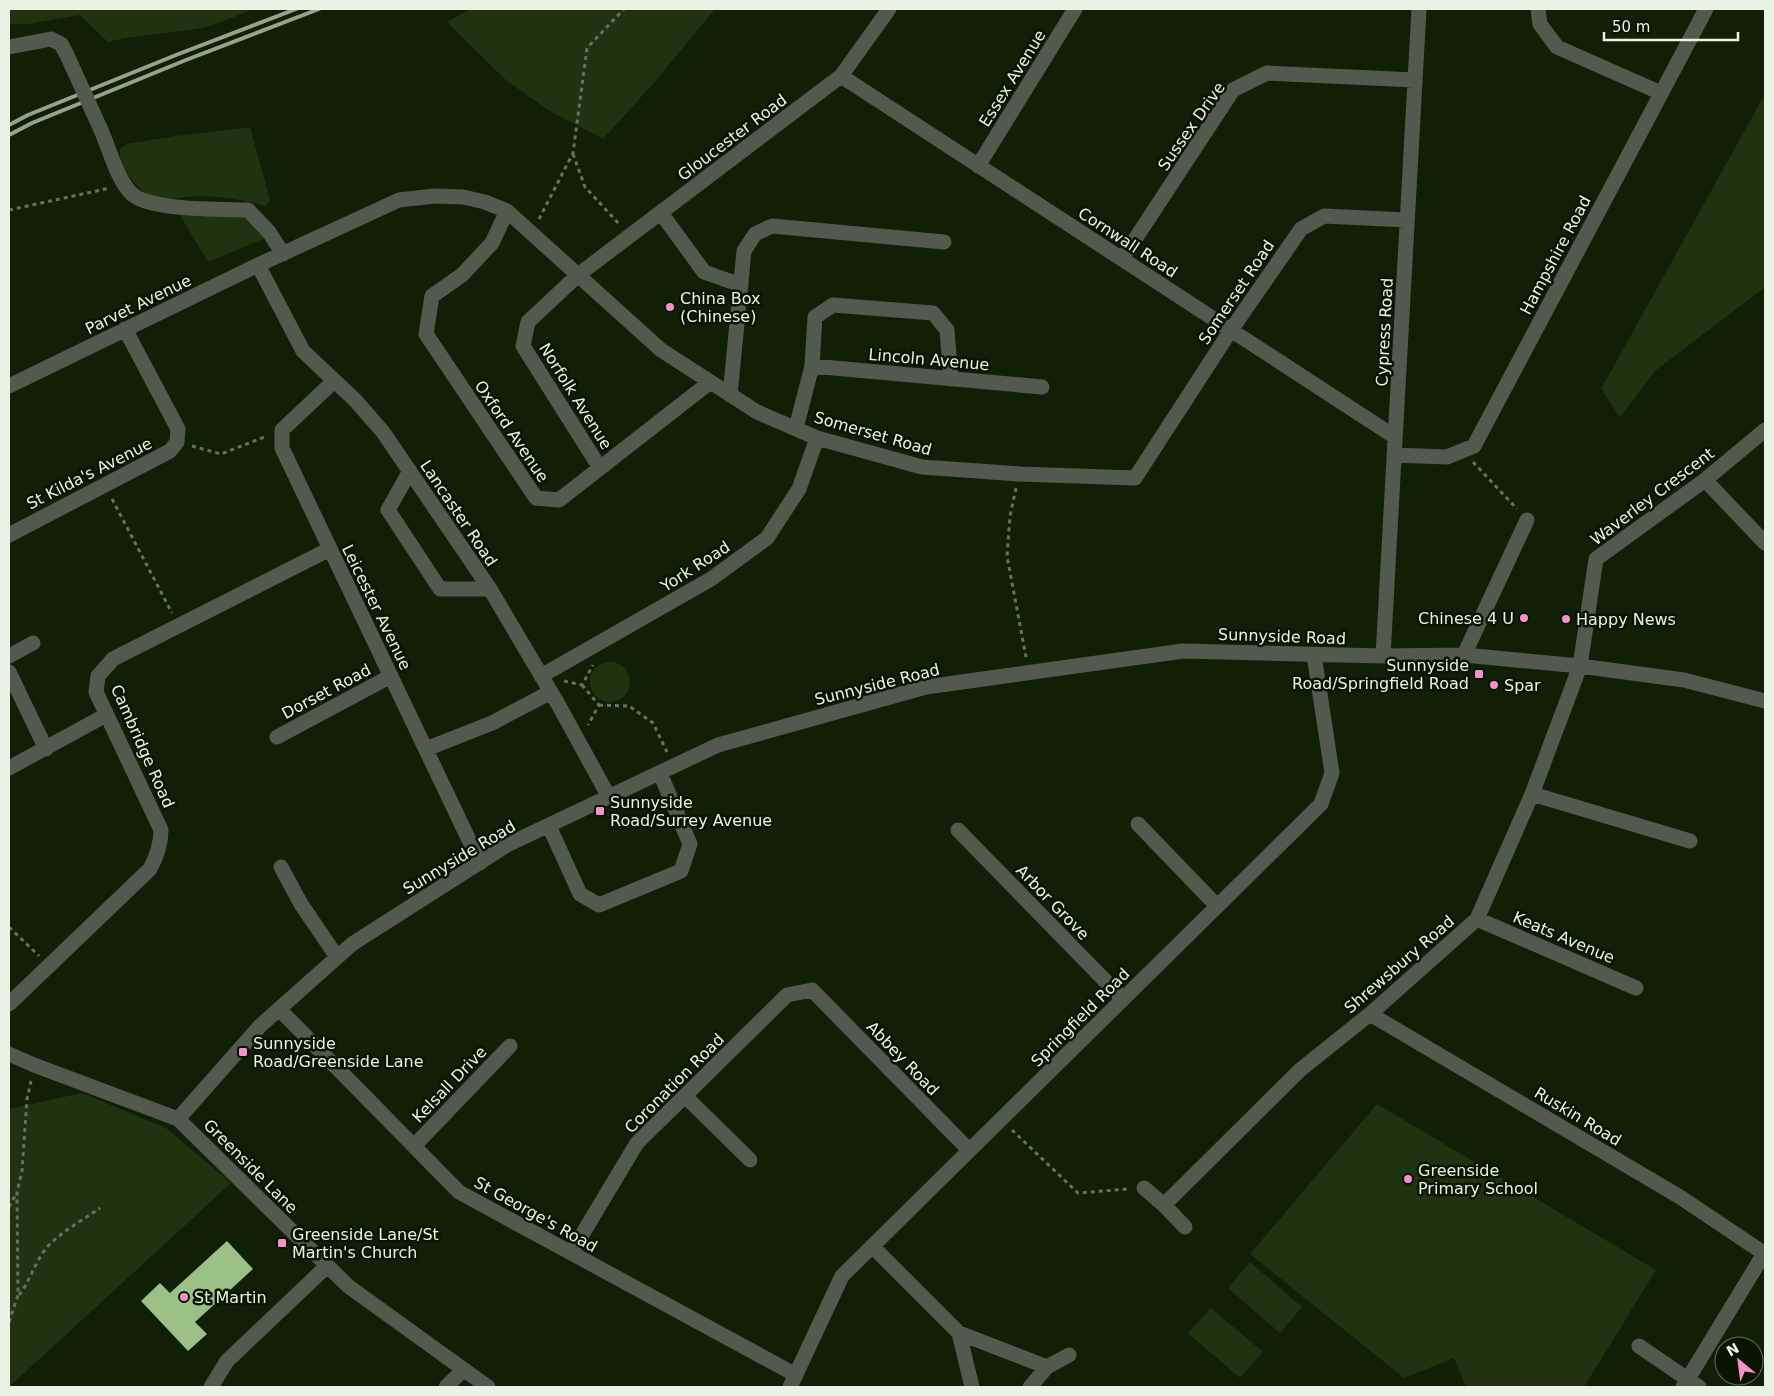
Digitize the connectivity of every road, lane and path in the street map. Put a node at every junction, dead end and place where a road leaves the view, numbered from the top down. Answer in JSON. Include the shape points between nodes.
{"nodes":[{"id":1,"x":624,"y":9,"type":"edge"},
{"id":2,"x":889,"y":9,"type":"edge"},
{"id":3,"x":1075,"y":9,"type":"edge"},
{"id":4,"x":1419,"y":9,"type":"edge"},
{"id":5,"x":1538,"y":9,"type":"edge"},
{"id":6,"x":1706,"y":9,"type":"edge"},
{"id":7,"x":9,"y":46,"type":"edge"},
{"id":8,"x":841,"y":76,"type":"junction"},
{"id":9,"x":1415,"y":80,"type":"junction"},
{"id":10,"x":1661,"y":94,"type":"junction"},
{"id":11,"x":573,"y":153,"type":"junction"},
{"id":12,"x":978,"y":166,"type":"junction"},
{"id":13,"x":125,"y":184,"type":"junction"},
{"id":14,"x":9,"y":210,"type":"edge"},
{"id":15,"x":507,"y":211,"type":"junction"},
{"id":16,"x":661,"y":213,"type":"junction"},
{"id":17,"x":1407,"y":220,"type":"junction"},
{"id":18,"x":532,"y":232,"type":"junction"},
{"id":19,"x":631,"y":236,"type":"junction"},
{"id":20,"x":944,"y":242,"type":"dead end"},
{"id":21,"x":282,"y":254,"type":"junction"},
{"id":22,"x":1122,"y":259,"type":"junction"},
{"id":23,"x":258,"y":265,"type":"junction"},
{"id":24,"x":578,"y":275,"type":"junction"},
{"id":25,"x":741,"y":284,"type":"junction"},
{"id":26,"x":125,"y":329,"type":"junction"},
{"id":27,"x":1231,"y":330,"type":"junction"},
{"id":28,"x":812,"y":366,"type":"junction"},
{"id":29,"x":951,"y":379,"type":"junction"},
{"id":30,"x":334,"y":381,"type":"junction"},
{"id":31,"x":709,"y":383,"type":"junction"},
{"id":32,"x":9,"y":386,"type":"edge"},
{"id":33,"x":1042,"y":387,"type":"dead end"},
{"id":34,"x":730,"y":395,"type":"junction"},
{"id":35,"x":796,"y":428,"type":"junction"},
{"id":36,"x":282,"y":430,"type":"junction"},
{"id":37,"x":1765,"y":430,"type":"edge"},
{"id":38,"x":1395,"y":437,"type":"junction"},
{"id":39,"x":817,"y":438,"type":"junction"},
{"id":40,"x":177,"y":442,"type":"junction"},
{"id":41,"x":1462,"y":451,"type":"junction"},
{"id":42,"x":1394,"y":455,"type":"junction"},
{"id":43,"x":600,"y":468,"type":"junction"},
{"id":44,"x":410,"y":471,"type":"junction"},
{"id":45,"x":1020,"y":474,"type":"junction"},
{"id":46,"x":1705,"y":480,"type":"junction"},
{"id":47,"x":105,"y":485,"type":"junction"},
{"id":48,"x":1527,"y":520,"type":"joint"},
{"id":49,"x":9,"y":535,"type":"edge"},
{"id":50,"x":1765,"y":543,"type":"edge"},
{"id":51,"x":330,"y":549,"type":"junction"},
{"id":52,"x":490,"y":589,"type":"junction"},
{"id":53,"x":179,"y":626,"type":"junction"},
{"id":54,"x":34,"y":643,"type":"dead end"},
{"id":55,"x":1314,"y":655,"type":"junction"},
{"id":56,"x":9,"y":656,"type":"edge"},
{"id":57,"x":1383,"y":656,"type":"junction"},
{"id":58,"x":1464,"y":656,"type":"junction"},
{"id":59,"x":1580,"y":666,"type":"junction"},
{"id":60,"x":9,"y":672,"type":"edge"},
{"id":61,"x":1029,"y":672,"type":"junction"},
{"id":62,"x":391,"y":676,"type":"junction"},
{"id":63,"x":541,"y":676,"type":"junction"},
{"id":64,"x":582,"y":685,"type":"dead end"},
{"id":65,"x":551,"y":692,"type":"junction"},
{"id":66,"x":1765,"y":701,"type":"edge"},
{"id":67,"x":599,"y":704,"type":"junction"},
{"id":68,"x":106,"y":715,"type":"junction"},
{"id":69,"x":277,"y":737,"type":"dead end"},
{"id":70,"x":579,"y":742,"type":"junction"},
{"id":71,"x":46,"y":749,"type":"junction"},
{"id":72,"x":426,"y":749,"type":"junction"},
{"id":73,"x":674,"y":766,"type":"junction"},
{"id":74,"x":9,"y":768,"type":"edge"},
{"id":75,"x":660,"y":773,"type":"junction"},
{"id":76,"x":1532,"y":794,"type":"junction"},
{"id":77,"x":609,"y":797,"type":"junction"},
{"id":78,"x":1138,"y":824,"type":"dead end"},
{"id":79,"x":549,"y":826,"type":"junction"},
{"id":80,"x":958,"y":830,"type":"dead end"},
{"id":81,"x":1690,"y":841,"type":"dead end"},
{"id":82,"x":480,"y":862,"type":"junction"},
{"id":83,"x":282,"y":868,"type":"dead end"},
{"id":84,"x":1217,"y":906,"type":"junction"},
{"id":85,"x":1477,"y":919,"type":"junction"},
{"id":86,"x":9,"y":926,"type":"edge"},
{"id":87,"x":337,"y":957,"type":"junction"},
{"id":88,"x":49,"y":966,"type":"junction"},
{"id":89,"x":1636,"y":988,"type":"dead end"},
{"id":90,"x":812,"y":990,"type":"joint"},
{"id":91,"x":1123,"y":998,"type":"junction"},
{"id":92,"x":9,"y":1004,"type":"edge"},
{"id":93,"x":279,"y":1009,"type":"junction"},
{"id":94,"x":1370,"y":1014,"type":"junction"},
{"id":95,"x":510,"y":1046,"type":"dead end"},
{"id":96,"x":9,"y":1054,"type":"edge"},
{"id":97,"x":34,"y":1065,"type":"junction"},
{"id":98,"x":685,"y":1096,"type":"junction"},
{"id":99,"x":178,"y":1119,"type":"junction"},
{"id":100,"x":1001,"y":1119,"type":"junction"},
{"id":101,"x":414,"y":1146,"type":"junction"},
{"id":102,"x":969,"y":1150,"type":"junction"},
{"id":103,"x":750,"y":1160,"type":"dead end"},
{"id":104,"x":1144,"y":1188,"type":"joint"},
{"id":105,"x":17,"y":1192,"type":"junction"},
{"id":106,"x":1164,"y":1205,"type":"junction"},
{"id":107,"x":9,"y":1207,"type":"edge"},
{"id":108,"x":100,"y":1208,"type":"dead end"},
{"id":109,"x":1185,"y":1227,"type":"dead end"},
{"id":110,"x":872,"y":1246,"type":"junction"},
{"id":111,"x":571,"y":1253,"type":"junction"},
{"id":112,"x":1765,"y":1253,"type":"edge"},
{"id":113,"x":327,"y":1266,"type":"junction"},
{"id":114,"x":18,"y":1295,"type":"junction"},
{"id":115,"x":9,"y":1322,"type":"edge"},
{"id":116,"x":959,"y":1333,"type":"junction"},
{"id":117,"x":1639,"y":1346,"type":"dead end"},
{"id":118,"x":1069,"y":1355,"type":"dead end"},
{"id":119,"x":1047,"y":1367,"type":"junction"},
{"id":120,"x":463,"y":1370,"type":"junction"},
{"id":121,"x":793,"y":1381,"type":"edge"},
{"id":122,"x":1690,"y":1385,"type":"edge"},
{"id":123,"x":211,"y":1387,"type":"edge"},
{"id":124,"x":446,"y":1387,"type":"edge"},
{"id":125,"x":488,"y":1387,"type":"edge"},
{"id":126,"x":972,"y":1387,"type":"edge"},
{"id":127,"x":1030,"y":1387,"type":"edge"}],
"edges":[{"from":1,"to":11,"type":"path","via":[[586,48]]},
{"from":2,"to":8,"type":"street","name":"Gloucester Road"},
{"from":3,"to":12,"type":"street","name":"Essex Avenue"},
{"from":4,"to":9,"type":"street","name":"Cypress Road"},
{"from":5,"to":10,"type":"street","via":[[1540,24],[1557,47]]},
{"from":6,"to":10,"type":"street","name":"Hampshire Road"},
{"from":7,"to":13,"type":"street","bridge":true,"via":[[51,39],[61,44]]},
{"from":8,"to":12,"type":"street","name":"Cornwall Road"},
{"from":8,"to":16,"type":"street","name":"Gloucester Road"},
{"from":9,"to":17,"type":"street","name":"Cypress Road"},
{"from":9,"to":22,"type":"street","name":"Sussex Drive","via":[[1267,73],[1233,90]]},
{"from":10,"to":41,"type":"street","name":"Hampshire Road","via":[[1474,446]]},
{"from":11,"to":18,"type":"path"},
{"from":11,"to":19,"type":"path","via":[[585,187]]},
{"from":12,"to":22,"type":"street","name":"Cornwall Road"},
{"from":13,"to":14,"type":"path"},
{"from":13,"to":21,"type":"street","via":[[131,194],[152,204],[248,210],[269,232]]},
{"from":15,"to":18,"type":"street","name":"Somerset Road"},
{"from":15,"to":21,"type":"street","name":"Somerset Road","via":[[463,197],[399,200]]},
{"from":15,"to":43,"type":"street","name":"Oxford Avenue","via":[[492,243],[462,275],[432,296],[426,334],[536,498],[559,500]]},
{"from":16,"to":19,"type":"street","name":"Gloucester Road"},
{"from":16,"to":25,"type":"street","via":[[704,272]]},
{"from":17,"to":27,"type":"street","name":"Somerset Road","via":[[1324,216],[1301,229]]},
{"from":17,"to":38,"type":"street","name":"Cypress Road"},
{"from":18,"to":24,"type":"street","name":"Somerset Road"},
{"from":19,"to":24,"type":"street","name":"Gloucester Road"},
{"from":20,"to":25,"type":"street","via":[[772,226],[755,234],[744,251]]},
{"from":21,"to":23,"type":"street","name":"Parvet Avenue"},
{"from":22,"to":27,"type":"street","name":"Cornwall Road"},
{"from":23,"to":26,"type":"street","name":"Parvet Avenue"},
{"from":23,"to":30,"type":"street","name":"Lancaster Road","via":[[303,351]]},
{"from":24,"to":31,"type":"street","name":"Somerset Road","via":[[661,350]]},
{"from":24,"to":43,"type":"street","name":"Norfolk Avenue","via":[[528,322],[524,346]]},
{"from":25,"to":34,"type":"street"},
{"from":26,"to":32,"type":"street","name":"Parvet Avenue"},
{"from":26,"to":40,"type":"street","name":"St Kilda's Avenue","via":[[178,429]]},
{"from":27,"to":38,"type":"street","name":"Cornwall Road"},
{"from":27,"to":45,"type":"street","name":"Somerset Road","via":[[1135,478]]},
{"from":28,"to":29,"type":"street","name":"Lincoln Avenue"},
{"from":28,"to":29,"type":"street","via":[[815,317],[833,305],[933,312],[948,330]]},
{"from":28,"to":35,"type":"street"},
{"from":29,"to":33,"type":"street","name":"Lincoln Avenue"},
{"from":30,"to":36,"type":"street"},
{"from":30,"to":44,"type":"street","name":"Lancaster Road","via":[[383,432]]},
{"from":31,"to":34,"type":"street","name":"Somerset Road"},
{"from":31,"to":43,"type":"street","name":"Oxford Avenue"},
{"from":34,"to":35,"type":"street","name":"Somerset Road","via":[[757,412]]},
{"from":35,"to":39,"type":"street","name":"Somerset Road"},
{"from":36,"to":40,"type":"path","via":[[221,454]]},
{"from":36,"to":51,"type":"street","name":"Leicester Avenue","via":[[282,448]]},
{"from":37,"to":46,"type":"street","name":"Waverley Crescent"},
{"from":38,"to":42,"type":"street","name":"Cypress Road"},
{"from":39,"to":45,"type":"street","name":"Somerset Road","via":[[922,467]]},
{"from":39,"to":63,"type":"street","name":"York Road","via":[[799,490],[767,538],[711,579]]},
{"from":40,"to":47,"type":"street","name":"St Kilda's Avenue","via":[[170,451]]},
{"from":41,"to":42,"type":"street","name":"Hampshire Road","via":[[1447,457]]},
{"from":41,"to":48,"type":"path"},
{"from":42,"to":57,"type":"street","name":"Cypress Road"},
{"from":44,"to":52,"type":"street","name":"Lancaster Road"},
{"from":44,"to":52,"type":"street","via":[[388,510],[440,589]]},
{"from":45,"to":61,"type":"path","via":[[1010,516],[1007,556]]},
{"from":46,"to":50,"type":"street"},
{"from":46,"to":59,"type":"street","name":"Waverley Crescent","via":[[1596,558]]},
{"from":47,"to":49,"type":"street","name":"St Kilda's Avenue"},
{"from":47,"to":53,"type":"path"},
{"from":48,"to":58,"type":"street"},
{"from":51,"to":53,"type":"street","name":"Cambridge Road"},
{"from":51,"to":62,"type":"street","name":"Leicester Avenue"},
{"from":52,"to":63,"type":"street","name":"Lancaster Road"},
{"from":53,"to":68,"type":"street","name":"Cambridge Road","via":[[113,659],[105,667],[98,676],[96,692]]},
{"from":54,"to":56,"type":"street"},
{"from":55,"to":57,"type":"street","name":"Sunnyside Road"},
{"from":55,"to":61,"type":"street","name":"Sunnyside Road","via":[[1183,651]]},
{"from":55,"to":84,"type":"street","name":"Springfield Road","via":[[1332,774],[1320,804]]},
{"from":57,"to":58,"type":"street","name":"Sunnyside Road"},
{"from":58,"to":59,"type":"street","name":"Sunnyside Road"},
{"from":59,"to":66,"type":"street","name":"Sunnyside Road","via":[[1684,680]]},
{"from":59,"to":76,"type":"street","name":"Shrewsbury Road"},
{"from":60,"to":71,"type":"street"},
{"from":61,"to":73,"type":"street","name":"Sunnyside Road","via":[[926,687],[718,745]]},
{"from":62,"to":69,"type":"street","name":"Dorset Road"},
{"from":62,"to":72,"type":"street","name":"Leicester Avenue"},
{"from":63,"to":65,"type":"street","name":"Lancaster Road"},
{"from":64,"to":67,"type":"path"},
{"from":65,"to":70,"type":"street","name":"Lancaster Road"},
{"from":65,"to":72,"type":"street","via":[[492,723]]},
{"from":67,"to":70,"type":"path"},
{"from":67,"to":73,"type":"path","via":[[629,706],[653,723]]},
{"from":68,"to":71,"type":"street"},
{"from":68,"to":88,"type":"street","name":"Cambridge Road","via":[[158,821],[161,830],[159,852],[150,869]]},
{"from":70,"to":77,"type":"street","name":"Lancaster Road"},
{"from":71,"to":74,"type":"street"},
{"from":72,"to":82,"type":"street","name":"Leicester Avenue"},
{"from":73,"to":75,"type":"street","name":"Sunnyside Road"},
{"from":75,"to":77,"type":"street","name":"Sunnyside Road"},
{"from":75,"to":79,"type":"street","via":[[690,844],[681,871],[599,905],[580,894]]},
{"from":76,"to":81,"type":"street"},
{"from":76,"to":85,"type":"street","name":"Shrewsbury Road"},
{"from":77,"to":79,"type":"street","name":"Sunnyside Road"},
{"from":78,"to":84,"type":"street"},
{"from":79,"to":82,"type":"street","name":"Sunnyside Road","via":[[507,845]]},
{"from":80,"to":91,"type":"street","name":"Arbor Grove"},
{"from":82,"to":87,"type":"street","name":"Sunnyside Road","via":[[352,944]]},
{"from":83,"to":87,"type":"street","via":[[300,904]]},
{"from":84,"to":91,"type":"street","name":"Springfield Road"},
{"from":85,"to":89,"type":"street","name":"Keats Avenue"},
{"from":85,"to":94,"type":"street","name":"Shrewsbury Road"},
{"from":86,"to":88,"type":"path"},
{"from":87,"to":93,"type":"street","name":"Sunnyside Road"},
{"from":88,"to":92,"type":"street","name":"Cambridge Road"},
{"from":90,"to":98,"type":"street","name":"Coronation Road","via":[[787,995]]},
{"from":90,"to":102,"type":"street","name":"Abbey Road"},
{"from":91,"to":100,"type":"street","name":"Springfield Road"},
{"from":93,"to":99,"type":"street","name":"Sunnyside Road"},
{"from":93,"to":101,"type":"street","name":"St George's Road"},
{"from":94,"to":106,"type":"street","name":"Shrewsbury Road","via":[[1300,1070]]},
{"from":94,"to":112,"type":"street","name":"Ruskin Road","via":[[1680,1197]]},
{"from":95,"to":101,"type":"street","name":"Kelsall Drive"},
{"from":96,"to":97,"type":"street","name":"Greenside Lane"},
{"from":97,"to":99,"type":"street","name":"Greenside Lane"},
{"from":97,"to":105,"type":"path"},
{"from":98,"to":103,"type":"street"},
{"from":98,"to":111,"type":"street","name":"Coronation Road","via":[[637,1143]]},
{"from":99,"to":113,"type":"street","name":"Greenside Lane"},
{"from":100,"to":102,"type":"street","name":"Springfield Road"},
{"from":100,"to":104,"type":"path","via":[[1078,1193]]},
{"from":101,"to":111,"type":"street","name":"St George's Road","via":[[459,1192]]},
{"from":102,"to":110,"type":"street","name":"Springfield Road"},
{"from":104,"to":106,"type":"street"},
{"from":105,"to":107,"type":"path"},
{"from":105,"to":114,"type":"path"},
{"from":106,"to":109,"type":"street"},
{"from":108,"to":114,"type":"path","via":[[50,1244]]},
{"from":110,"to":116,"type":"street"},
{"from":110,"to":121,"type":"street","name":"Springfield Road","via":[[842,1276]]},
{"from":111,"to":121,"type":"street","name":"St George's Road"},
{"from":112,"to":122,"type":"street"},
{"from":113,"to":120,"type":"street","name":"Greenside Lane","via":[[348,1286]]},
{"from":113,"to":123,"type":"street","via":[[227,1361]]},
{"from":114,"to":115,"type":"path"},
{"from":116,"to":119,"type":"street"},
{"from":116,"to":126,"type":"street"},
{"from":117,"to":122,"type":"street"},
{"from":118,"to":119,"type":"street"},
{"from":119,"to":127,"type":"street"},
{"from":120,"to":124,"type":"street"},
{"from":120,"to":125,"type":"street","name":"Greenside Lane"}]}
